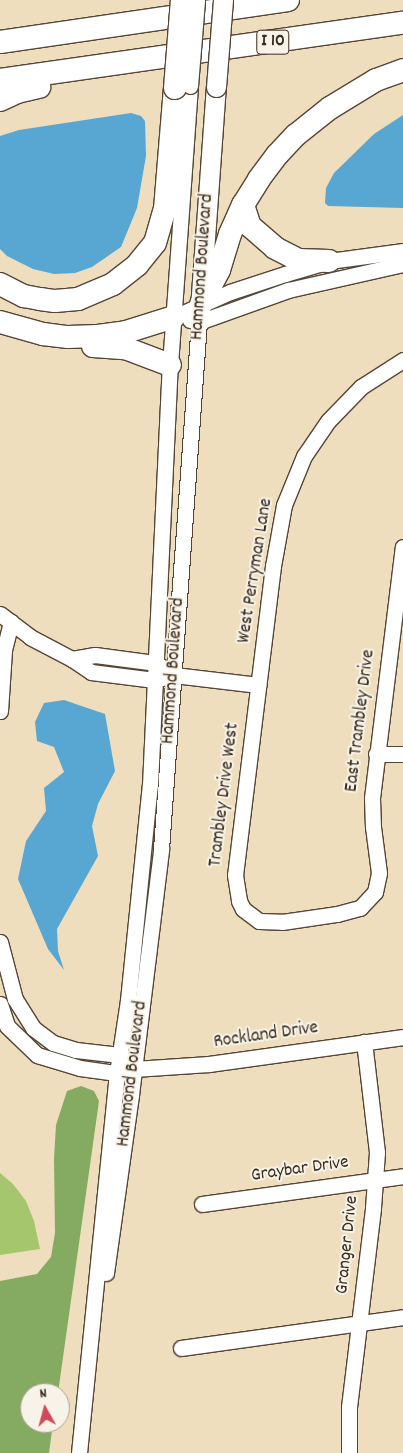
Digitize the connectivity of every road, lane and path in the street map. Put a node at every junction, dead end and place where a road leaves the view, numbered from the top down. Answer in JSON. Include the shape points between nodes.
{"nodes":[{"id":1,"x":182,"y":0,"type":"edge"},
{"id":2,"x":196,"y":0,"type":"edge"},
{"id":3,"x":223,"y":0,"type":"edge"},
{"id":4,"x":288,"y":0,"type":"edge"},
{"id":5,"x":403,"y":23,"type":"edge"},
{"id":6,"x":0,"y":42,"type":"edge"},
{"id":7,"x":143,"y":60,"type":"junction"},
{"id":8,"x":403,"y":70,"type":"edge"},
{"id":9,"x":0,"y":80,"type":"edge"},
{"id":10,"x":182,"y":87,"type":"junction"},
{"id":11,"x":0,"y":100,"type":"edge"},
{"id":12,"x":243,"y":205,"type":"junction"},
{"id":13,"x":403,"y":250,"type":"edge"},
{"id":14,"x":329,"y":261,"type":"junction"},
{"id":15,"x":403,"y":264,"type":"edge"},
{"id":16,"x":0,"y":284,"type":"edge"},
{"id":17,"x":200,"y":313,"type":"junction"},
{"id":18,"x":174,"y":317,"type":"junction"},
{"id":19,"x":9,"y":325,"type":"edge"},
{"id":20,"x":403,"y":360,"type":"edge"},
{"id":21,"x":170,"y":365,"type":"junction"},
{"id":22,"x":403,"y":547,"type":"edge"},
{"id":23,"x":6,"y":618,"type":"edge"},
{"id":24,"x":72,"y":659,"type":"junction"},
{"id":25,"x":156,"y":663,"type":"junction"},
{"id":26,"x":174,"y":675,"type":"junction"},
{"id":27,"x":154,"y":680,"type":"junction"},
{"id":28,"x":258,"y":685,"type":"junction"},
{"id":29,"x":0,"y":711,"type":"edge"},
{"id":30,"x":376,"y":754,"type":"junction"},
{"id":31,"x":403,"y":754,"type":"edge"},
{"id":32,"x":370,"y":899,"type":"joint"},
{"id":33,"x":0,"y":942,"type":"edge"},
{"id":34,"x":0,"y":1004,"type":"edge"},
{"id":35,"x":0,"y":1030,"type":"edge"},
{"id":36,"x":17,"y":1036,"type":"junction"},
{"id":37,"x":403,"y":1037,"type":"edge"},
{"id":38,"x":364,"y":1042,"type":"junction"},
{"id":39,"x":120,"y":1055,"type":"junction"},
{"id":40,"x":134,"y":1069,"type":"junction"},
{"id":41,"x":117,"y":1073,"type":"junction"},
{"id":42,"x":403,"y":1176,"type":"edge"},
{"id":43,"x":375,"y":1180,"type":"junction"},
{"id":44,"x":202,"y":1204,"type":"dead end"},
{"id":45,"x":403,"y":1317,"type":"edge"},
{"id":46,"x":359,"y":1323,"type":"junction"},
{"id":47,"x":91,"y":1338,"type":"junction"},
{"id":48,"x":180,"y":1348,"type":"dead end"},
{"id":49,"x":79,"y":1453,"type":"edge"},
{"id":50,"x":349,"y":1453,"type":"edge"}],
"edges":[{"from":1,"to":10,"type":"highway","bridge":true},
{"from":2,"to":10,"type":"street","name":"Hammond Boulevard","bridge":true},
{"from":3,"to":17,"type":"main road","name":"Hammond Boulevard","bridge":true},
{"from":4,"to":6,"type":"highway","number":"I 10"},
{"from":5,"to":7,"type":"highway","number":"I 10"},
{"from":7,"to":9,"type":"highway","number":"I 10"},
{"from":7,"to":11,"type":"highway","via":[[17,92]]},
{"from":8,"to":12,"type":"highway","via":[[354,92],[312,122],[278,154]]},
{"from":10,"to":16,"type":"highway","via":[[166,209],[155,243],[137,265],[113,284],[72,299],[24,296]]},
{"from":10,"to":18,"type":"street","name":"Hammond Boulevard"},
{"from":12,"to":14,"type":"highway","via":[[250,226],[275,248],[299,260]]},
{"from":12,"to":17,"type":"highway"},
{"from":13,"to":14,"type":"street"},
{"from":14,"to":17,"type":"street","via":[[276,276]]},
{"from":15,"to":17,"type":"street"},
{"from":17,"to":18,"type":"street"},
{"from":17,"to":26,"type":"street","name":"Hammond Boulevard"},
{"from":18,"to":19,"type":"highway","via":[[126,332],[98,336],[68,337]]},
{"from":18,"to":21,"type":"street","name":"Hammond Boulevard"},
{"from":19,"to":21,"type":"highway","via":[[30,337],[62,345],[125,348]]},
{"from":20,"to":28,"type":"street","name":"West Perryman Lane","via":[[361,387],[328,421],[304,456],[280,523]]},
{"from":21,"to":25,"type":"street","name":"Hammond Boulevard"},
{"from":22,"to":30,"type":"street","name":"East Trambley Drive"},
{"from":23,"to":24,"type":"street","via":[[51,649]]},
{"from":23,"to":29,"type":"street"},
{"from":24,"to":25,"type":"street","via":[[95,655]]},
{"from":24,"to":27,"type":"street","via":[[91,672]]},
{"from":25,"to":26,"type":"street"},
{"from":25,"to":27,"type":"street","name":"Hammond Boulevard"},
{"from":26,"to":27,"type":"street"},
{"from":26,"to":28,"type":"street"},
{"from":26,"to":40,"type":"street","name":"Hammond Boulevard","via":[[161,849]]},
{"from":27,"to":39,"type":"street","name":"Hammond Boulevard","via":[[149,795]]},
{"from":28,"to":32,"type":"street","name":"Trambley Drive West","via":[[235,875],[236,894],[244,909],[259,921],[282,922],[360,908]]},
{"from":30,"to":31,"type":"street"},
{"from":30,"to":32,"type":"street","name":"East Trambley Drive","via":[[372,827],[379,873]]},
{"from":33,"to":39,"type":"street","via":[[15,999],[34,1028],[53,1042],[76,1050]]},
{"from":34,"to":36,"type":"street","via":[[8,1026]]},
{"from":35,"to":36,"type":"street"},
{"from":36,"to":41,"type":"street","via":[[37,1055],[80,1068]]},
{"from":37,"to":38,"type":"street","name":"Rockland Drive"},
{"from":38,"to":40,"type":"street","name":"Rockland Drive","via":[[210,1064]]},
{"from":38,"to":43,"type":"street","name":"Granger Drive","via":[[377,1152]]},
{"from":39,"to":40,"type":"street"},
{"from":39,"to":41,"type":"street","name":"Hammond Boulevard"},
{"from":40,"to":41,"type":"street","name":"Rockland Drive"},
{"from":40,"to":47,"type":"street","name":"Hammond Boulevard","via":[[114,1224]]},
{"from":41,"to":47,"type":"street","name":"Hammond Boulevard"},
{"from":42,"to":43,"type":"street","name":"Graybar Drive"},
{"from":43,"to":44,"type":"street","name":"Graybar Drive"},
{"from":43,"to":46,"type":"street","name":"Granger Drive"},
{"from":45,"to":46,"type":"street"},
{"from":46,"to":48,"type":"street"},
{"from":46,"to":50,"type":"street","name":"Granger Drive","via":[[349,1407]]},
{"from":47,"to":49,"type":"street","name":"Hammond Boulevard"}]}
